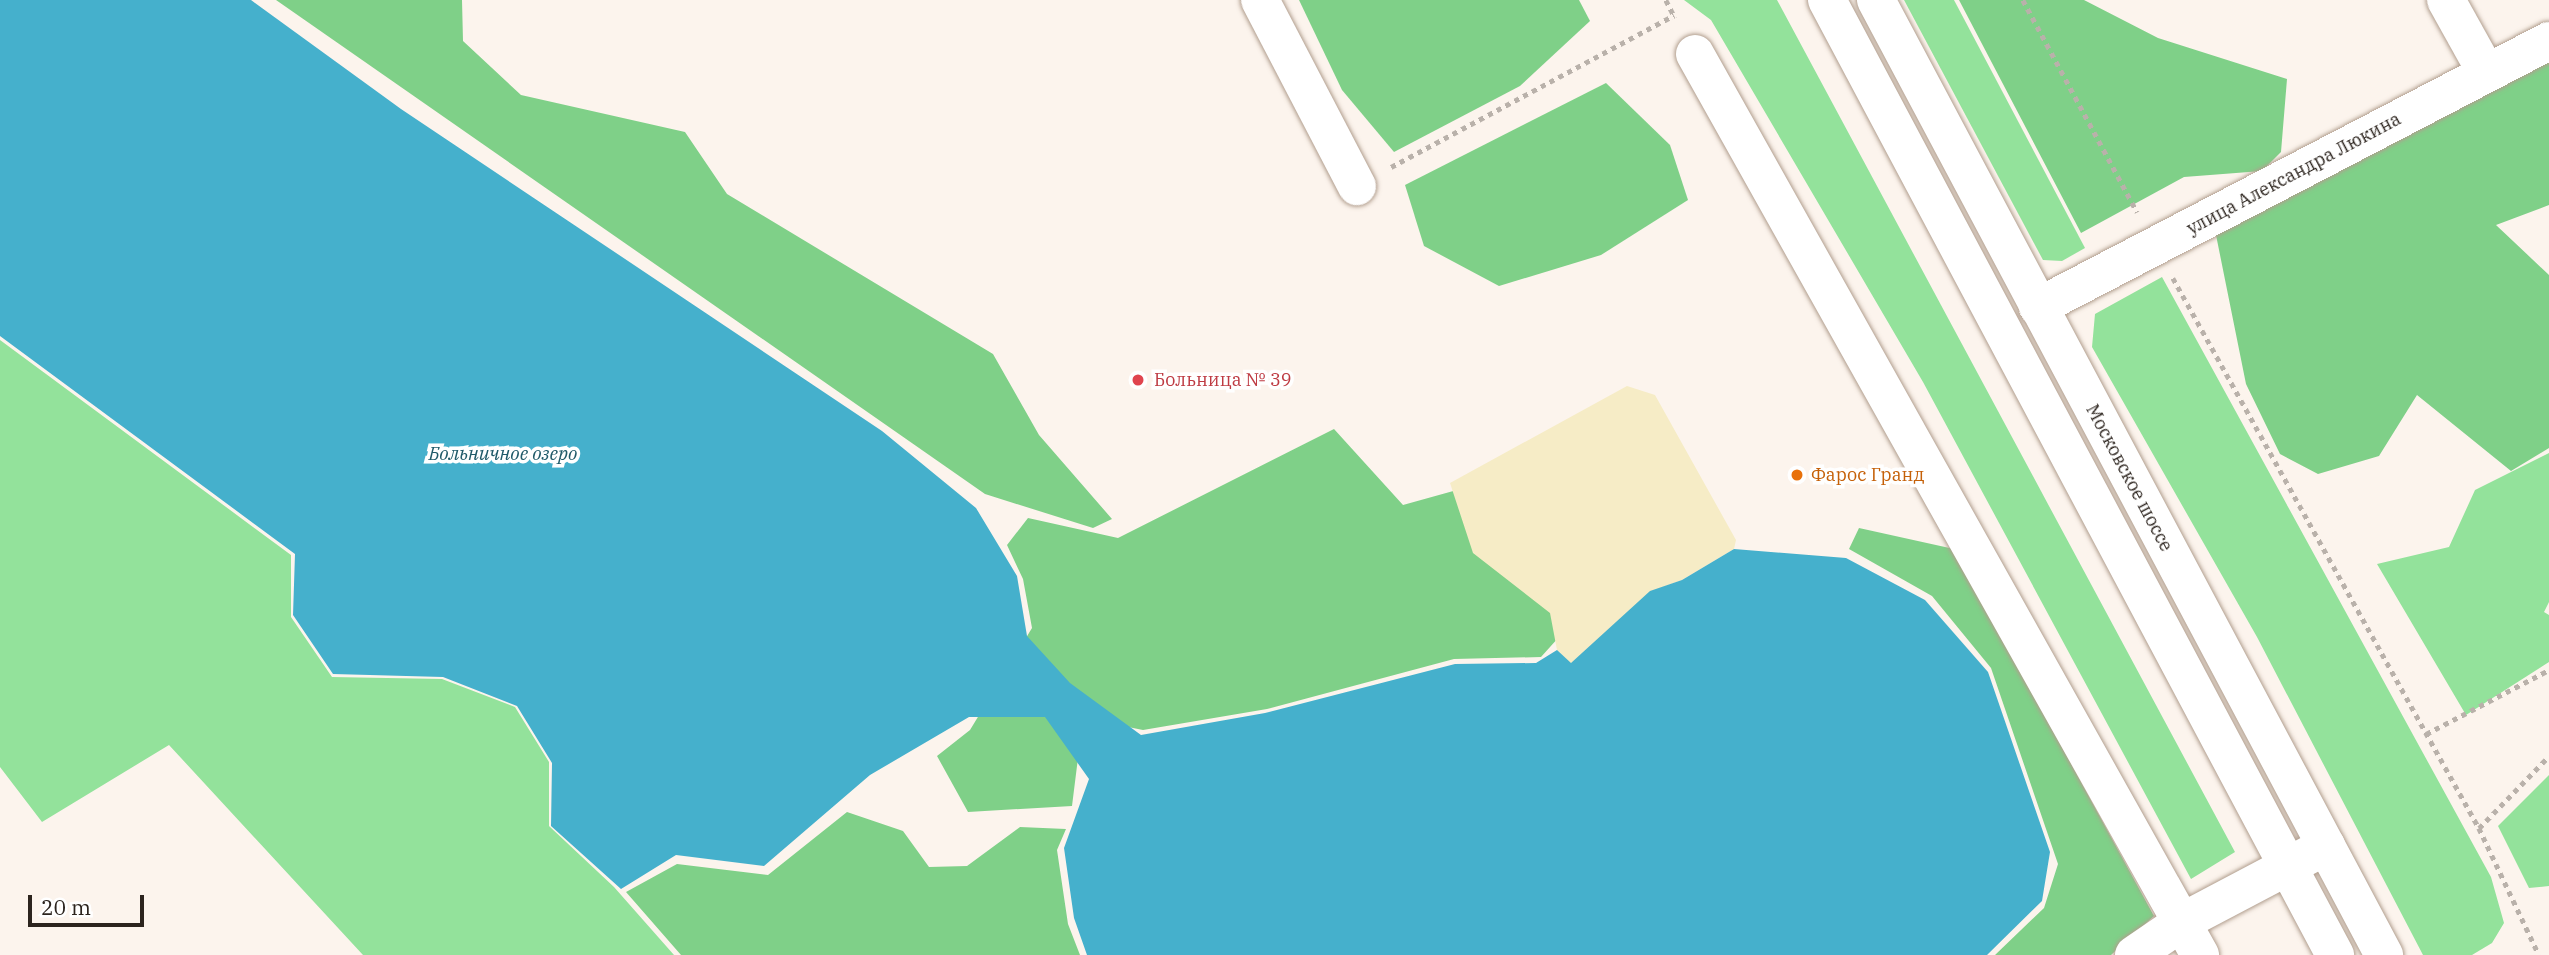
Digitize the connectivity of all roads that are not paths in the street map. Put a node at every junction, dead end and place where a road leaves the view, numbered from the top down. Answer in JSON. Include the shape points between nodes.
{"nodes":[{"id":1,"x":1260,"y":0,"type":"edge"},
{"id":2,"x":1827,"y":0,"type":"edge"},
{"id":3,"x":1876,"y":0,"type":"edge"},
{"id":4,"x":2446,"y":0,"type":"edge"},
{"id":5,"x":2549,"y":41,"type":"edge"},
{"id":6,"x":1695,"y":54,"type":"dead end"},
{"id":7,"x":2486,"y":72,"type":"junction"},
{"id":8,"x":1357,"y":186,"type":"road end"},
{"id":9,"x":2038,"y":307,"type":"junction"},
{"id":10,"x":2326,"y":846,"type":"junction"},
{"id":11,"x":2288,"y":866,"type":"junction"},
{"id":12,"x":2182,"y":922,"type":"junction"},
{"id":13,"x":2134,"y":955,"type":"edge"},
{"id":14,"x":2200,"y":955,"type":"edge"},
{"id":15,"x":2335,"y":955,"type":"edge"},
{"id":16,"x":2384,"y":955,"type":"edge"}],
"edges":[{"from":1,"to":8,"type":"main road"},
{"from":2,"to":11,"type":"main road"},
{"from":3,"to":9,"type":"main road","name":"Московское шоссе"},
{"from":4,"to":7,"type":"main road"},
{"from":5,"to":7,"type":"main road","name":"улица Александра Люкина"},
{"from":6,"to":12,"type":"main road"},
{"from":7,"to":9,"type":"main road","name":"улица Александра Люкина"},
{"from":9,"to":10,"type":"main road","name":"Московское шоссе"},
{"from":10,"to":11,"type":"main road"},
{"from":10,"to":16,"type":"main road","name":"Московское шоссе"},
{"from":11,"to":12,"type":"main road"},
{"from":11,"to":15,"type":"main road"},
{"from":12,"to":13,"type":"main road"},
{"from":12,"to":14,"type":"main road"}]}
